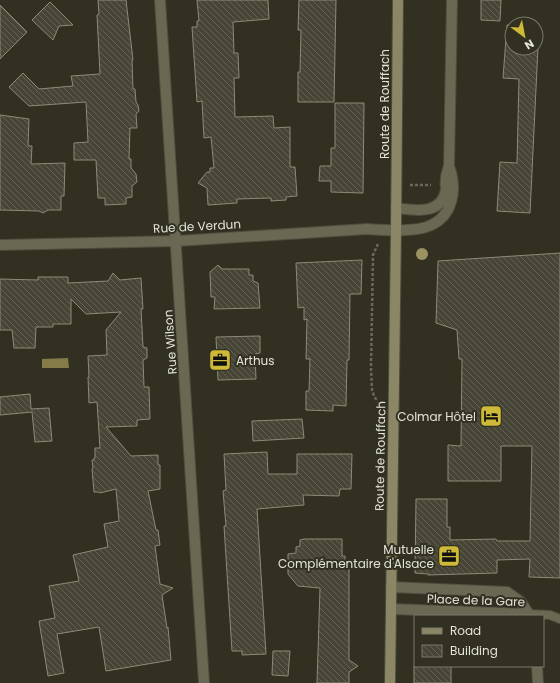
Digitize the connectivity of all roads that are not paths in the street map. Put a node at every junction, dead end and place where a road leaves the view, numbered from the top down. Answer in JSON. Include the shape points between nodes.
{"nodes":[{"id":1,"x":160,"y":0,"type":"edge"},
{"id":2,"x":398,"y":0,"type":"edge"},
{"id":3,"x":452,"y":0,"type":"edge"},
{"id":4,"x":449,"y":166,"type":"junction"},
{"id":5,"x":435,"y":206,"type":"junction"},
{"id":6,"x":396,"y":208,"type":"junction"},
{"id":7,"x":443,"y":216,"type":"junction"},
{"id":8,"x":396,"y":230,"type":"junction"},
{"id":9,"x":176,"y":242,"type":"junction"},
{"id":10,"x":0,"y":245,"type":"edge"},
{"id":11,"x":391,"y":587,"type":"junction"},
{"id":12,"x":391,"y":609,"type":"junction"},
{"id":13,"x":530,"y":615,"type":"edge"},
{"id":14,"x":560,"y":620,"type":"edge"},
{"id":15,"x":537,"y":667,"type":"edge"},
{"id":16,"x":204,"y":683,"type":"edge"},
{"id":17,"x":390,"y":683,"type":"edge"},
{"id":18,"x":538,"y":683,"type":"edge"}],
"edges":[{"from":1,"to":9,"type":"street","name":"Rue Wilson"},
{"from":2,"to":6,"type":"main road","name":"Route de Rouffach"},
{"from":3,"to":4,"type":"street"},
{"from":4,"to":5,"type":"street","via":[[446,191]]},
{"from":4,"to":7,"type":"street","via":[[453,176],[452,198],[449,210]]},
{"from":5,"to":6,"type":"street","via":[[422,211]]},
{"from":5,"to":7,"type":"street"},
{"from":6,"to":8,"type":"main road","name":"Route de Rouffach"},
{"from":7,"to":8,"type":"street","via":[[421,228]]},
{"from":8,"to":9,"type":"street","name":"Rue de Verdun","via":[[367,229]]},
{"from":8,"to":11,"type":"main road","name":"Route de Rouffach"},
{"from":9,"to":10,"type":"street","name":"Rue de Verdun"},
{"from":9,"to":16,"type":"street","name":"Rue Wilson"},
{"from":11,"to":12,"type":"main road","name":"Route de Rouffach"},
{"from":11,"to":13,"type":"street","via":[[507,592],[521,602]]},
{"from":12,"to":13,"type":"street","name":"Place de la Gare"},
{"from":12,"to":17,"type":"main road","name":"Route de Rouffach"},
{"from":13,"to":14,"type":"lane","name":"Place de la Gare","via":[[550,615]]},
{"from":15,"to":18,"type":"street"}]}
